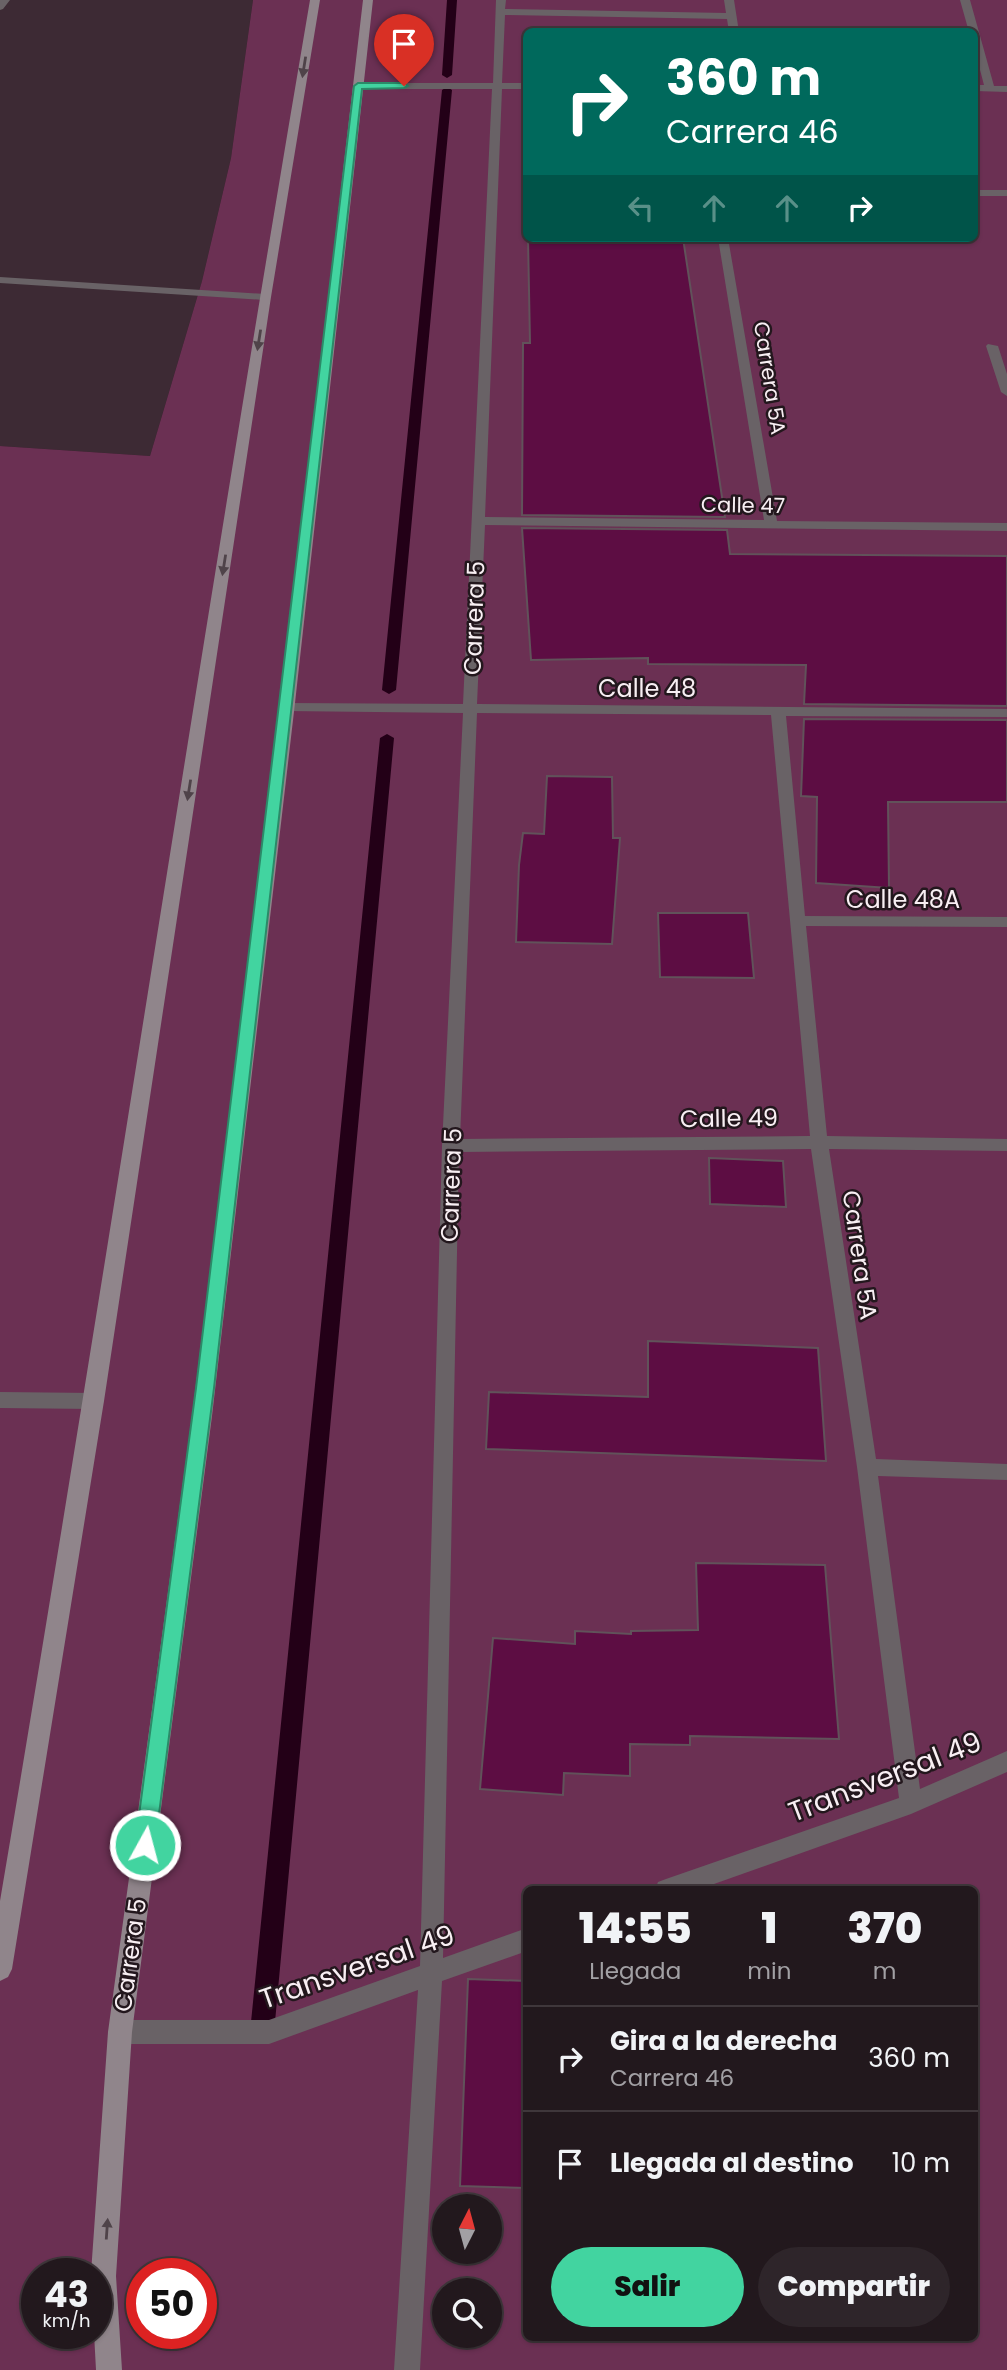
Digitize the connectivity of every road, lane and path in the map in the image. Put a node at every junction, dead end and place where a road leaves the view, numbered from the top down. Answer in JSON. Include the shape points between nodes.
{"nodes":[{"id":1,"x":5,"y":0,"type":"edge"},
{"id":2,"x":315,"y":0,"type":"edge"},
{"id":3,"x":368,"y":0,"type":"edge"},
{"id":4,"x":729,"y":0,"type":"edge"},
{"id":5,"x":965,"y":0,"type":"edge"},
{"id":6,"x":500,"y":6,"type":"edge"},
{"id":7,"x":0,"y":7,"type":"edge"},
{"id":8,"x":732,"y":16,"type":"junction"},
{"id":9,"x":734,"y":28,"type":"edge"},
{"id":10,"x":973,"y":28,"type":"edge"},
{"id":11,"x":978,"y":47,"type":"edge"},
{"id":12,"x":358,"y":86,"type":"junction"},
{"id":13,"x":497,"y":86,"type":"junction"},
{"id":14,"x":523,"y":86,"type":"edge"},
{"id":15,"x":978,"y":88,"type":"edge"},
{"id":16,"x":990,"y":89,"type":"junction"},
{"id":17,"x":1007,"y":89,"type":"edge"},
{"id":18,"x":978,"y":193,"type":"edge"},
{"id":19,"x":1007,"y":193,"type":"edge"},
{"id":20,"x":724,"y":242,"type":"edge"},
{"id":21,"x":0,"y":280,"type":"edge"},
{"id":22,"x":265,"y":297,"type":"junction"},
{"id":23,"x":992,"y":346,"type":"dead end"},
{"id":24,"x":1007,"y":392,"type":"edge"},
{"id":25,"x":478,"y":522,"type":"junction"},
{"id":26,"x":771,"y":524,"type":"junction"},
{"id":27,"x":1007,"y":527,"type":"edge"},
{"id":28,"x":286,"y":707,"type":"junction"},
{"id":29,"x":470,"y":709,"type":"junction"},
{"id":30,"x":778,"y":711,"type":"junction"},
{"id":31,"x":1007,"y":713,"type":"edge"},
{"id":32,"x":798,"y":921,"type":"junction"},
{"id":33,"x":1007,"y":922,"type":"edge"},
{"id":34,"x":819,"y":1142,"type":"junction"},
{"id":35,"x":1007,"y":1145,"type":"edge"},
{"id":36,"x":451,"y":1146,"type":"junction"},
{"id":37,"x":0,"y":1400,"type":"edge"},
{"id":38,"x":94,"y":1401,"type":"junction"},
{"id":39,"x":867,"y":1467,"type":"junction"},
{"id":40,"x":1007,"y":1472,"type":"edge"},
{"id":41,"x":1007,"y":1762,"type":"edge"},
{"id":42,"x":912,"y":1804,"type":"junction"},
{"id":43,"x":677,"y":1886,"type":"edge"},
{"id":44,"x":523,"y":1940,"type":"edge"},
{"id":45,"x":0,"y":1969,"type":"edge"},
{"id":46,"x":431,"y":1973,"type":"junction"},
{"id":47,"x":120,"y":2032,"type":"junction"},
{"id":48,"x":109,"y":2370,"type":"edge"},
{"id":49,"x":407,"y":2370,"type":"edge"}],
"edges":[{"from":1,"to":7,"type":"street"},
{"from":2,"to":22,"type":"main road","one_way":true},
{"from":3,"to":12,"type":"main road","name":"Carrera 5"},
{"from":4,"to":8,"type":"street"},
{"from":5,"to":10,"type":"street"},
{"from":6,"to":8,"type":"street"},
{"from":6,"to":13,"type":"street","name":"Carrera 5"},
{"from":8,"to":9,"type":"street"},
{"from":11,"to":16,"type":"street"},
{"from":12,"to":13,"type":"street"},
{"from":12,"to":28,"type":"main road","name":"Carrera 5"},
{"from":13,"to":14,"type":"street"},
{"from":13,"to":25,"type":"street","name":"Carrera 5"},
{"from":15,"to":16,"type":"street"},
{"from":16,"to":17,"type":"street"},
{"from":18,"to":19,"type":"street"},
{"from":20,"to":26,"type":"street","name":"Carrera 5A"},
{"from":21,"to":22,"type":"street"},
{"from":22,"to":38,"type":"main road","one_way":true},
{"from":23,"to":24,"type":"street"},
{"from":25,"to":26,"type":"street","name":"Calle 47"},
{"from":25,"to":29,"type":"street","name":"Carrera 5"},
{"from":26,"to":27,"type":"street","name":"Calle 47"},
{"from":28,"to":29,"type":"street","name":"Calle 48"},
{"from":28,"to":47,"type":"main road","name":"Carrera 5","via":[[202,1416]]},
{"from":29,"to":30,"type":"street","name":"Calle 48"},
{"from":29,"to":36,"type":"street","name":"Carrera 5"},
{"from":30,"to":31,"type":"street","name":"Calle 48"},
{"from":30,"to":32,"type":"street","name":"Carrera 5A"},
{"from":32,"to":33,"type":"street","name":"Calle 48A"},
{"from":32,"to":34,"type":"street","name":"Carrera 5A"},
{"from":34,"to":35,"type":"street","name":"Calle 49"},
{"from":34,"to":36,"type":"street","name":"Calle 49"},
{"from":34,"to":39,"type":"street","name":"Carrera 5A"},
{"from":36,"to":46,"type":"street","name":"Carrera 5"},
{"from":37,"to":38,"type":"street"},
{"from":38,"to":45,"type":"main road"},
{"from":39,"to":40,"type":"street"},
{"from":39,"to":42,"type":"street","name":"Carrera 5A"},
{"from":41,"to":42,"type":"street","name":"Transversal 49"},
{"from":42,"to":43,"type":"street","name":"Transversal 49"},
{"from":44,"to":46,"type":"street","name":"Transversal 49"},
{"from":46,"to":47,"type":"street","name":"Transversal 49","via":[[269,2032]]},
{"from":46,"to":49,"type":"street","name":"Carrera 5"},
{"from":48,"to":47,"type":"main road","name":"Carrera 5","one_way":true,"via":[[103,2276]]}]}
